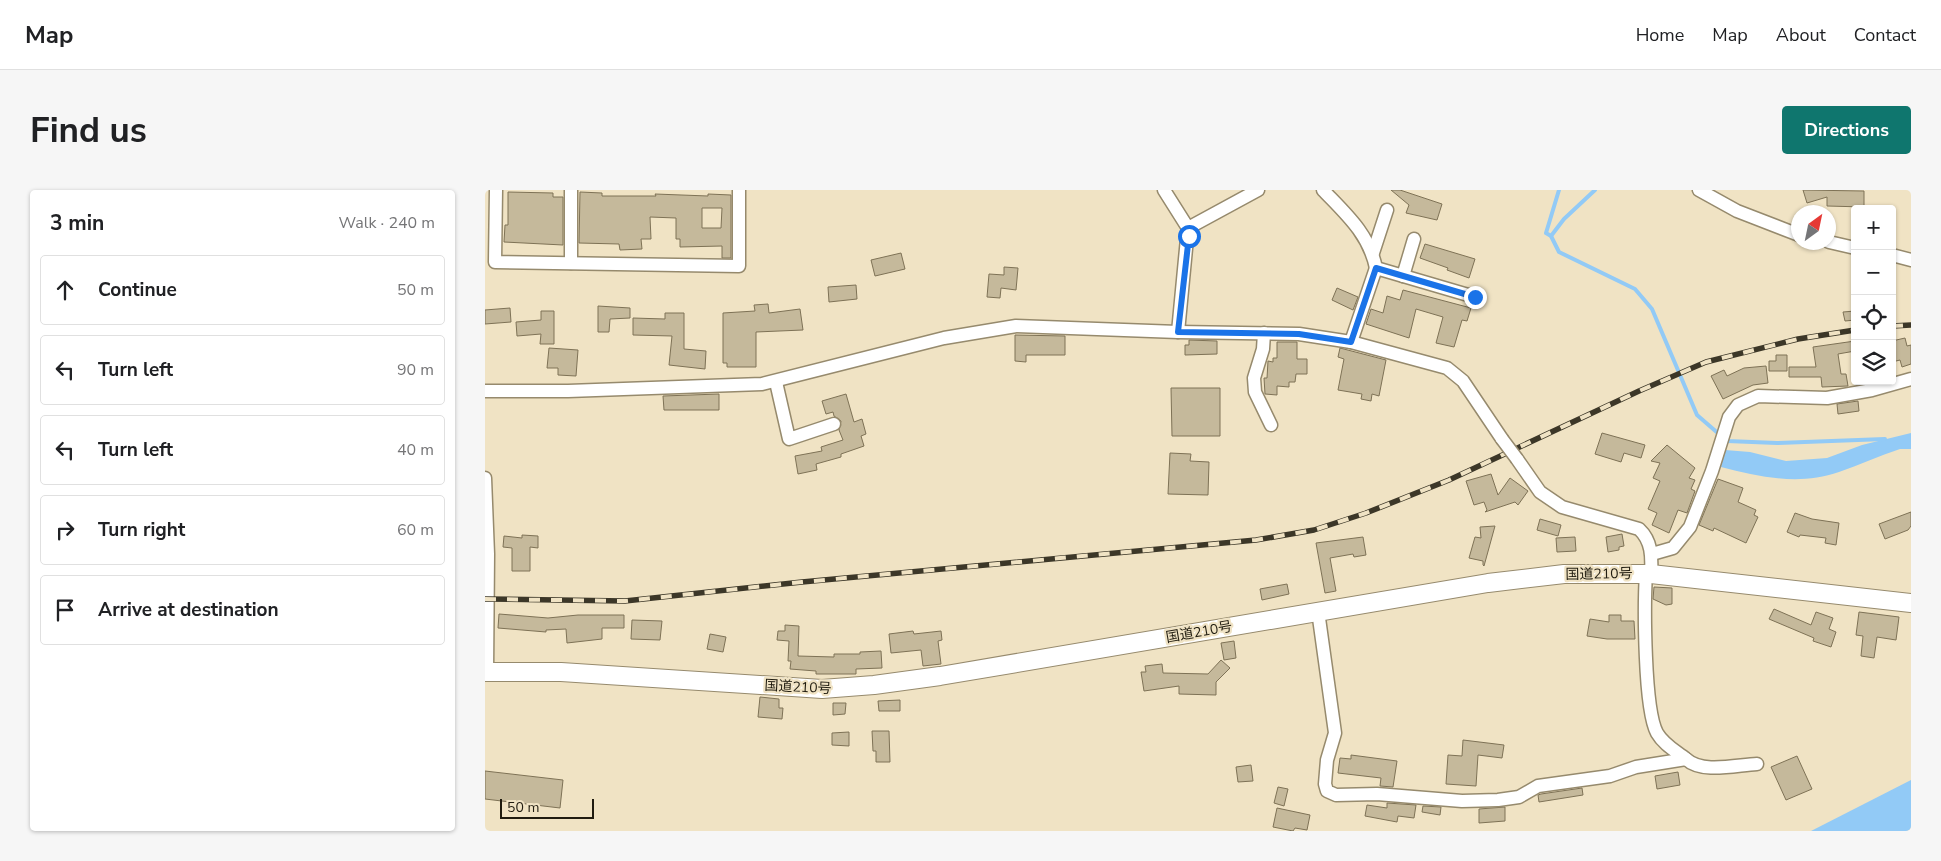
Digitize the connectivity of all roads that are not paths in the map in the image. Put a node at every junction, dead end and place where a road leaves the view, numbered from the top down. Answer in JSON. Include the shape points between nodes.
{"nodes":[{"id":1,"x":496,"y":190,"type":"edge"},
{"id":2,"x":571,"y":190,"type":"edge"},
{"id":3,"x":739,"y":190,"type":"edge"},
{"id":4,"x":1164,"y":190,"type":"edge"},
{"id":5,"x":1258,"y":190,"type":"edge"},
{"id":6,"x":1323,"y":190,"type":"edge"},
{"id":7,"x":1699,"y":190,"type":"edge"},
{"id":8,"x":1387,"y":210,"type":"dead end"},
{"id":9,"x":1189,"y":228,"type":"junction"},
{"id":10,"x":1791,"y":232,"type":"edge"},
{"id":11,"x":1413,"y":238,"type":"dead end"},
{"id":12,"x":1836,"y":244,"type":"edge"},
{"id":13,"x":1851,"y":247,"type":"edge"},
{"id":14,"x":1373,"y":253,"type":"junction"},
{"id":15,"x":1896,"y":257,"type":"edge"},
{"id":16,"x":1911,"y":260,"type":"edge"},
{"id":17,"x":571,"y":263,"type":"junction"},
{"id":18,"x":1376,"y":268,"type":"junction"},
{"id":19,"x":1403,"y":276,"type":"junction"},
{"id":20,"x":1475,"y":297,"type":"dead end"},
{"id":21,"x":1178,"y":332,"type":"junction"},
{"id":22,"x":1264,"y":333,"type":"junction"},
{"id":23,"x":1351,"y":342,"type":"junction"},
{"id":24,"x":1911,"y":379,"type":"edge"},
{"id":25,"x":776,"y":382,"type":"junction"},
{"id":26,"x":485,"y":391,"type":"edge"},
{"id":27,"x":834,"y":424,"type":"dead end"},
{"id":28,"x":1271,"y":425,"type":"dead end"},
{"id":29,"x":485,"y":478,"type":"edge"},
{"id":30,"x":1652,"y":554,"type":"junction"},
{"id":31,"x":1648,"y":573,"type":"junction"},
{"id":32,"x":1911,"y":603,"type":"edge"},
{"id":33,"x":1318,"y":612,"type":"junction"},
{"id":34,"x":486,"y":672,"type":"edge"},
{"id":35,"x":1686,"y":759,"type":"junction"},
{"id":36,"x":1757,"y":764,"type":"dead end"}],
"edges":[{"from":1,"to":17,"type":"street","via":[[495,262]]},
{"from":2,"to":17,"type":"street"},
{"from":3,"to":17,"type":"street","via":[[739,266]]},
{"from":4,"to":9,"type":"street"},
{"from":5,"to":9,"type":"street"},
{"from":6,"to":14,"type":"street","via":[[1358,226]]},
{"from":7,"to":10,"type":"street","via":[[1737,211]]},
{"from":8,"to":14,"type":"street"},
{"from":9,"to":21,"type":"street"},
{"from":11,"to":19,"type":"street"},
{"from":12,"to":13,"type":"street"},
{"from":14,"to":18,"type":"street"},
{"from":15,"to":16,"type":"street"},
{"from":18,"to":19,"type":"street"},
{"from":18,"to":23,"type":"street"},
{"from":19,"to":20,"type":"street"},
{"from":21,"to":22,"type":"street"},
{"from":21,"to":25,"type":"street","via":[[1037,326],[993,328],[854,359]]},
{"from":22,"to":23,"type":"street","via":[[1311,335]]},
{"from":22,"to":28,"type":"street","via":[[1254,378],[1255,392]]},
{"from":23,"to":30,"type":"street","bridge":true,"via":[[1439,365],[1453,372],[1463,381],[1530,479],[1549,499],[1571,511],[1639,529]]},
{"from":24,"to":30,"type":"street","via":[[1827,398],[1758,396],[1738,405],[1729,416],[1712,471],[1686,535],[1673,548]]},
{"from":25,"to":26,"type":"street","via":[[568,391]]},
{"from":25,"to":27,"type":"street","via":[[789,439]]},
{"from":29,"to":34,"type":"street"},
{"from":30,"to":31,"type":"street"},
{"from":31,"to":32,"type":"highway","name":"国道210号"},
{"from":31,"to":33,"type":"highway","name":"国道210号","via":[[1511,579]]},
{"from":31,"to":35,"type":"street","via":[[1647,660],[1652,719],[1665,743]]},
{"from":33,"to":34,"type":"highway","name":"国道210号","via":[[854,688],[797,688],[561,672]]},
{"from":33,"to":35,"type":"street","via":[[1335,733],[1326,765],[1325,784],[1330,794],[1498,800],[1523,796],[1538,786],[1610,776],[1637,767]]},
{"from":35,"to":36,"type":"street","via":[[1702,767]]}]}
